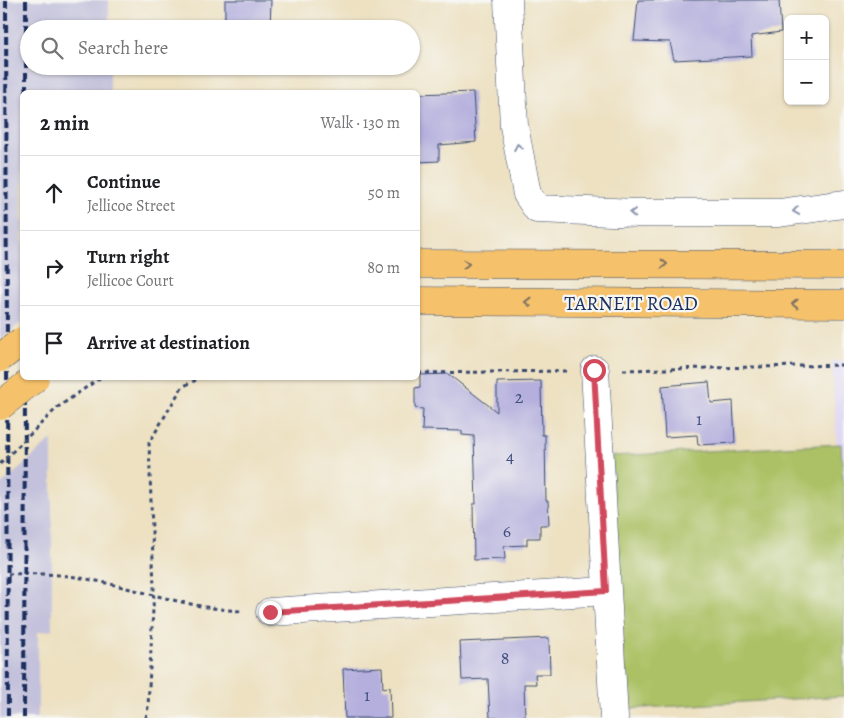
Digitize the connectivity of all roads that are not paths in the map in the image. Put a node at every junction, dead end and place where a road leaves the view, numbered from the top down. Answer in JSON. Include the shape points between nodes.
{"nodes":[{"id":1,"x":508,"y":0,"type":"edge"},
{"id":2,"x":844,"y":204,"type":"edge"},
{"id":3,"x":420,"y":264,"type":"edge"},
{"id":4,"x":844,"y":265,"type":"edge"},
{"id":5,"x":420,"y":301,"type":"edge"},
{"id":6,"x":844,"y":304,"type":"edge"},
{"id":7,"x":20,"y":343,"type":"edge"},
{"id":8,"x":0,"y":358,"type":"edge"},
{"id":9,"x":594,"y":370,"type":"road end"},
{"id":10,"x":32,"y":380,"type":"edge"},
{"id":11,"x":0,"y":406,"type":"edge"},
{"id":12,"x":606,"y":591,"type":"junction"},
{"id":13,"x":270,"y":612,"type":"road end"},
{"id":14,"x":614,"y":718,"type":"edge"}],
"edges":[{"from":2,"to":1,"type":"street","one_way":true,"via":[[779,213],[537,209],[527,194],[514,126]]},
{"from":3,"to":4,"type":"main road","name":"TARNEIT ROAD","one_way":true},
{"from":6,"to":5,"type":"main road","name":"TARNEIT ROAD","one_way":true},
{"from":7,"to":8,"type":"main road","bridge":true},
{"from":9,"to":12,"type":"street"},
{"from":10,"to":11,"type":"main road","bridge":true},
{"from":12,"to":13,"type":"street"},
{"from":12,"to":14,"type":"street"}]}
